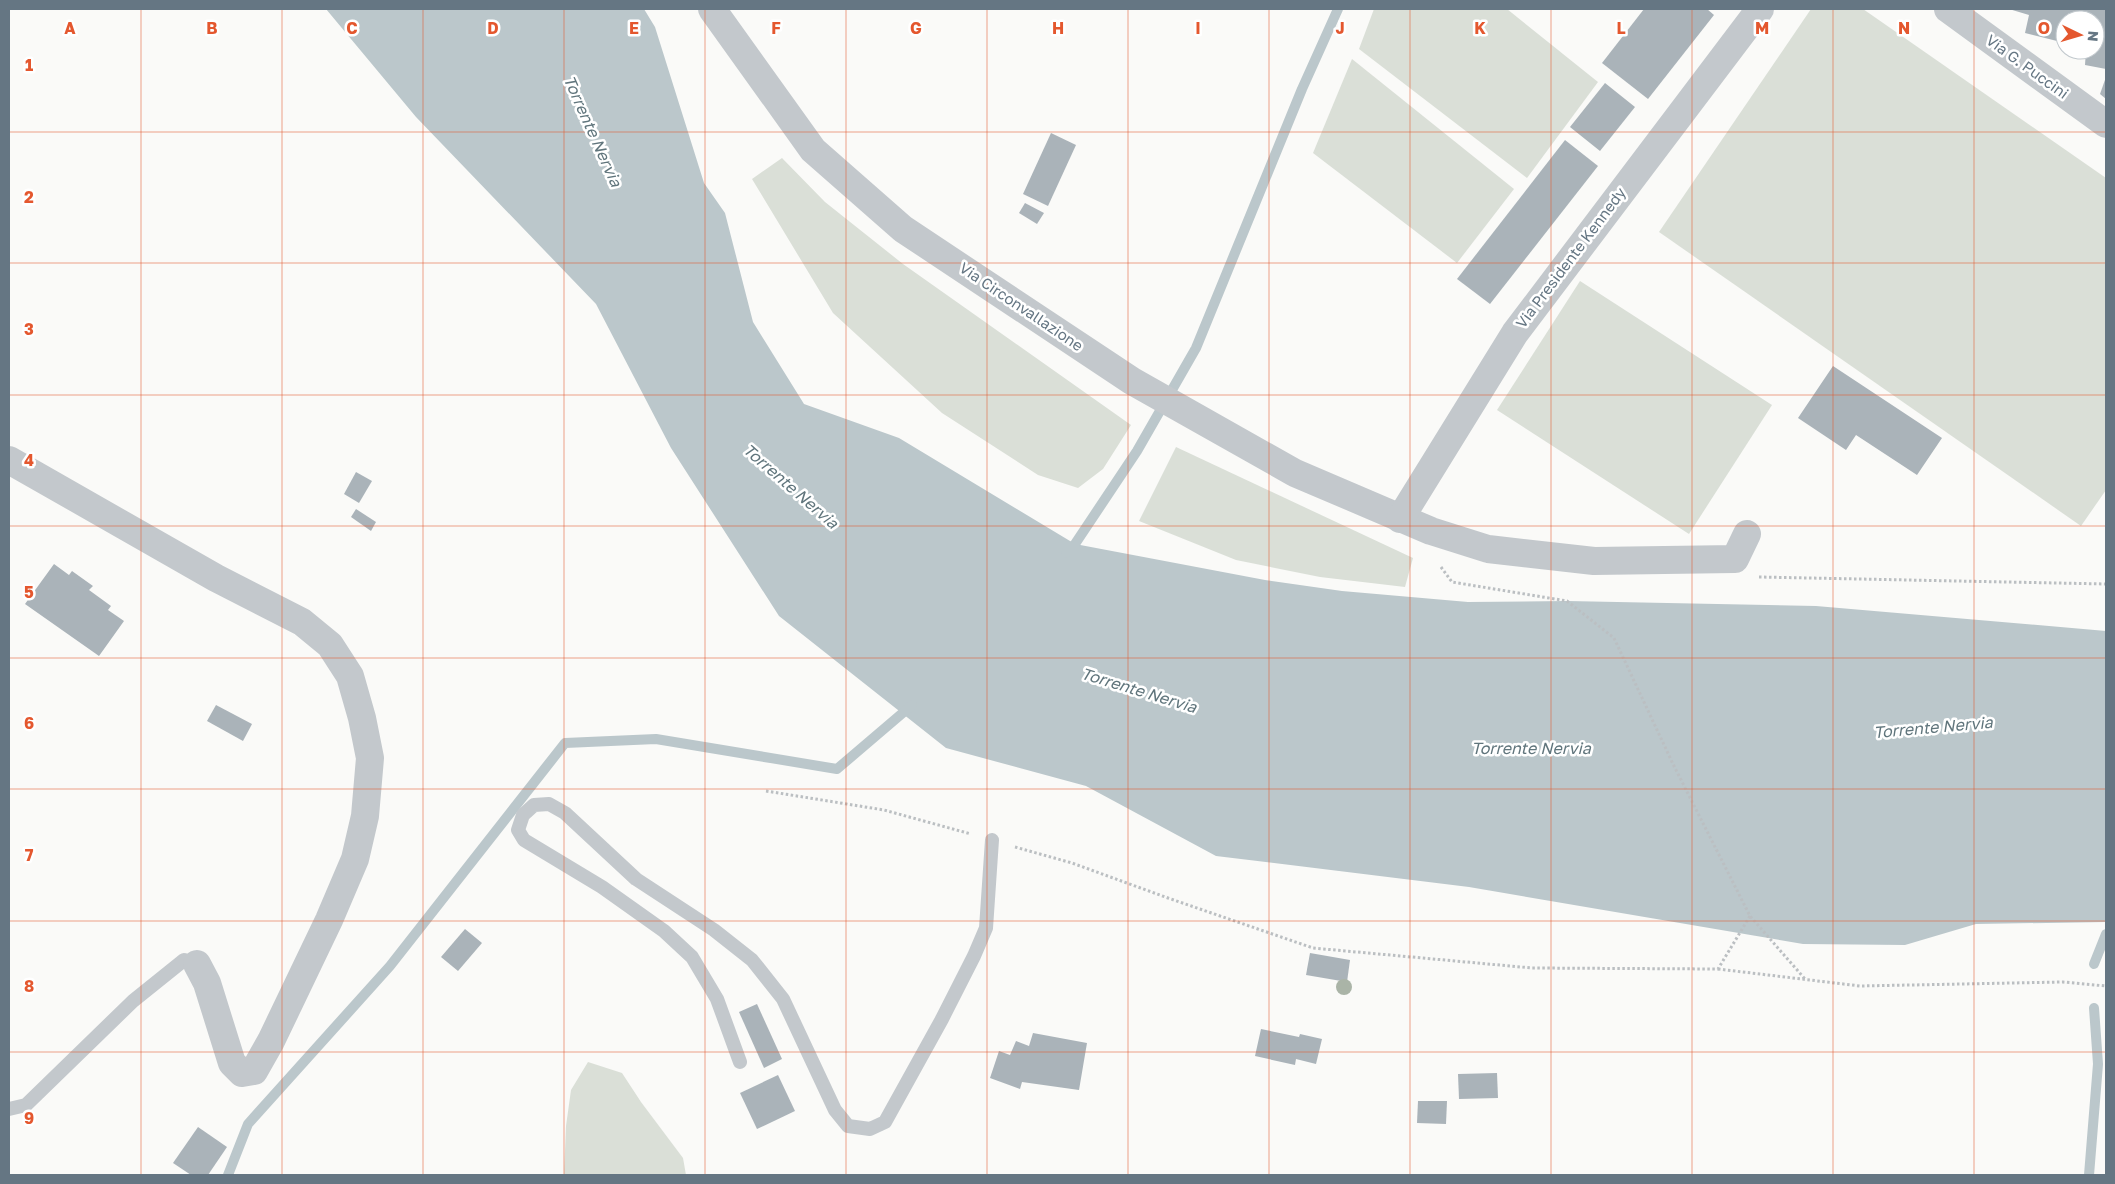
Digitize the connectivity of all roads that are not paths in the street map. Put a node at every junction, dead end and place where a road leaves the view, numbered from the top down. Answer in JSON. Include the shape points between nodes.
{"nodes":[{"id":1,"x":712,"y":9,"type":"edge"},
{"id":2,"x":1760,"y":9,"type":"edge"},
{"id":3,"x":1948,"y":9,"type":"edge"},
{"id":4,"x":2106,"y":124,"type":"edge"},
{"id":5,"x":9,"y":460,"type":"edge"},
{"id":6,"x":1400,"y":519,"type":"junction"},
{"id":7,"x":1747,"y":534,"type":"dead end"},
{"id":8,"x":992,"y":840,"type":"road end"},
{"id":9,"x":197,"y":964,"type":"joint"},
{"id":10,"x":740,"y":1062,"type":"dead end"},
{"id":11,"x":9,"y":1109,"type":"edge"}],
"edges":[{"from":1,"to":6,"type":"street","name":"Via Circonvallazione","via":[[813,150],[904,228],[1132,381],[1295,473]]},
{"from":2,"to":6,"type":"street","name":"Via Presidente Kennedy","via":[[1514,333]]},
{"from":3,"to":4,"type":"street","name":"Via G. Puccini"},
{"from":5,"to":9,"type":"street","via":[[216,578],[302,622],[330,645],[350,676],[370,758],[365,816],[359,842],[329,920],[254,1071],[242,1073],[232,1063],[207,983]]},
{"from":6,"to":7,"type":"street","name":"Via Circonvallazione","via":[[1488,549],[1594,561],[1735,559]]},
{"from":8,"to":10,"type":"lane","via":[[986,928],[942,1019],[886,1122],[870,1129],[848,1126],[835,1110],[783,999],[752,960],[714,930],[636,879],[565,813],[549,804],[534,806],[523,815],[518,830],[524,840],[618,898],[664,931],[692,957],[718,999]]},
{"from":9,"to":11,"type":"lane","via":[[184,960],[133,1000],[26,1105]]}]}
